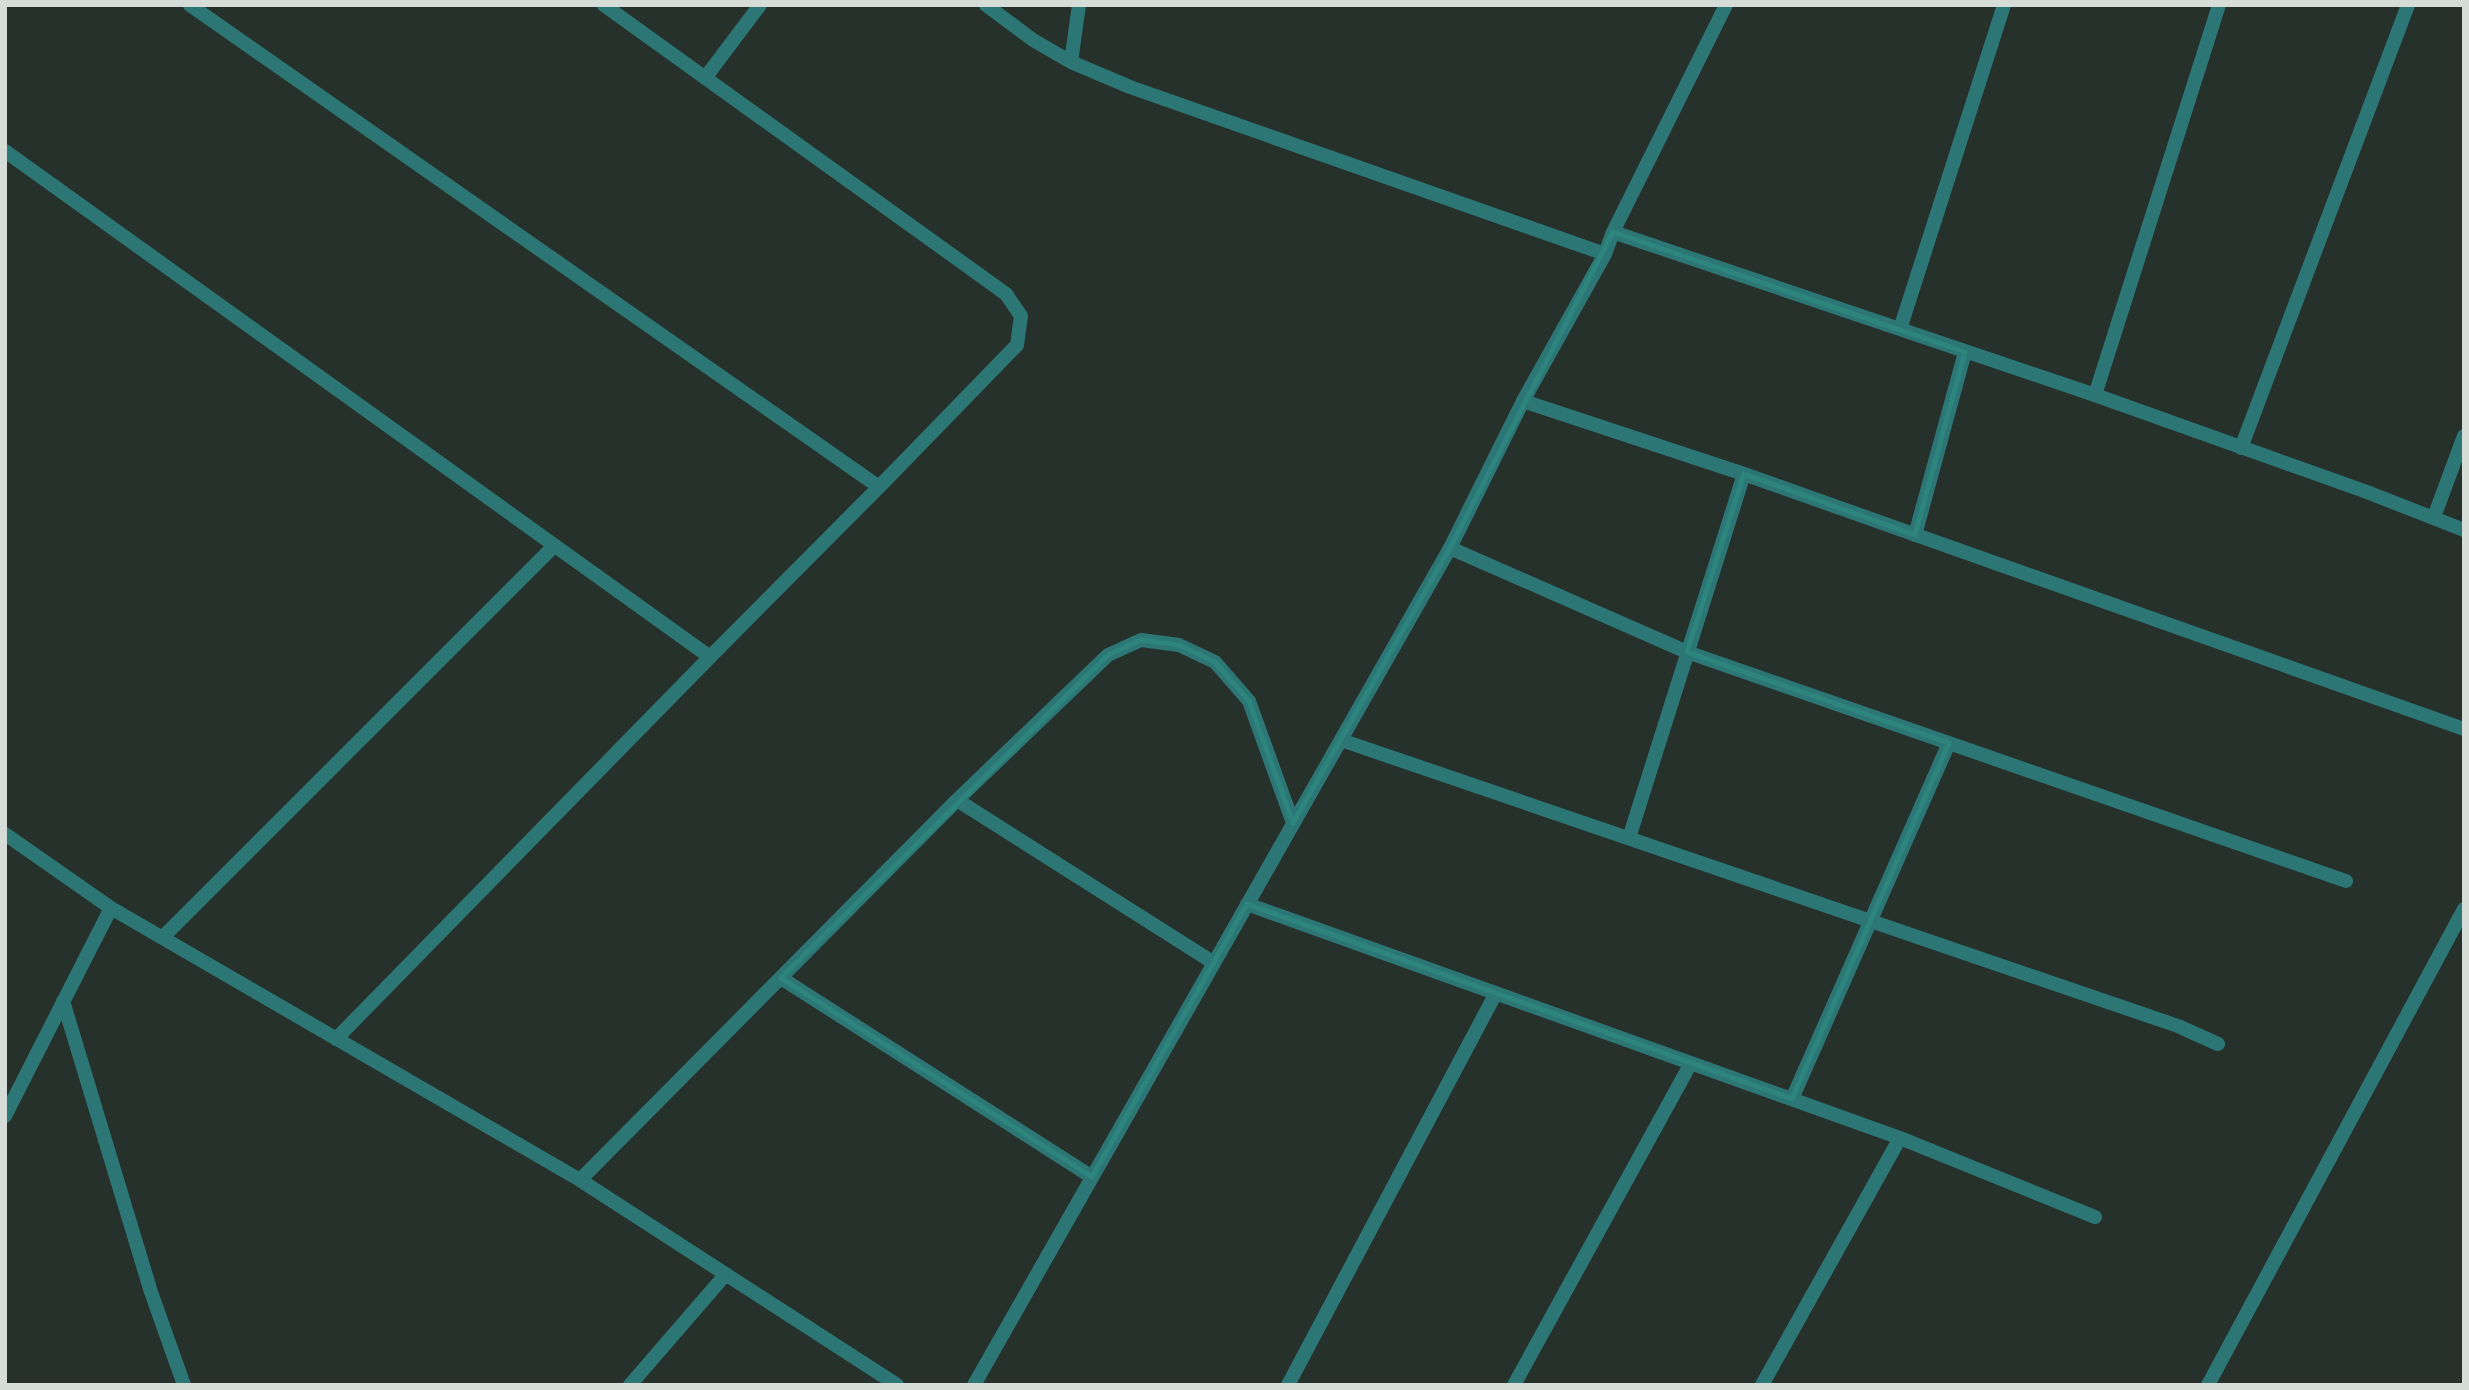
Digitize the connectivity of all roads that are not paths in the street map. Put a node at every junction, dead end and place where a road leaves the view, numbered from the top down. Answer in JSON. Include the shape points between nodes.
{"nodes":[{"id":1,"x":190,"y":5,"type":"edge"},
{"id":2,"x":604,"y":5,"type":"edge"},
{"id":3,"x":760,"y":5,"type":"edge"},
{"id":4,"x":986,"y":5,"type":"edge"},
{"id":5,"x":1079,"y":5,"type":"edge"},
{"id":6,"x":1726,"y":5,"type":"edge"},
{"id":7,"x":2004,"y":5,"type":"edge"},
{"id":8,"x":2219,"y":5,"type":"edge"},
{"id":9,"x":2407,"y":5,"type":"edge"},
{"id":10,"x":1071,"y":62,"type":"junction"},
{"id":11,"x":705,"y":78,"type":"junction"},
{"id":12,"x":5,"y":151,"type":"edge"},
{"id":13,"x":1613,"y":232,"type":"junction"},
{"id":14,"x":1605,"y":254,"type":"junction"},
{"id":15,"x":1900,"y":329,"type":"junction"},
{"id":16,"x":1965,"y":352,"type":"junction"},
{"id":17,"x":2095,"y":395,"type":"junction"},
{"id":18,"x":1523,"y":401,"type":"junction"},
{"id":19,"x":2464,"y":436,"type":"edge"},
{"id":20,"x":2241,"y":448,"type":"junction"},
{"id":21,"x":1744,"y":474,"type":"junction"},
{"id":22,"x":879,"y":487,"type":"junction"},
{"id":23,"x":2434,"y":517,"type":"junction"},
{"id":24,"x":2464,"y":530,"type":"edge"},
{"id":25,"x":1915,"y":535,"type":"junction"},
{"id":26,"x":554,"y":546,"type":"junction"},
{"id":27,"x":1450,"y":548,"type":"junction"},
{"id":28,"x":1687,"y":652,"type":"junction"},
{"id":29,"x":710,"y":657,"type":"junction"},
{"id":30,"x":2464,"y":729,"type":"edge"},
{"id":31,"x":1341,"y":740,"type":"junction"},
{"id":32,"x":1949,"y":743,"type":"junction"},
{"id":33,"x":957,"y":800,"type":"junction"},
{"id":34,"x":1293,"y":823,"type":"junction"},
{"id":35,"x":5,"y":834,"type":"edge"},
{"id":36,"x":1629,"y":838,"type":"junction"},
{"id":37,"x":2346,"y":881,"type":"dead end"},
{"id":38,"x":1247,"y":904,"type":"junction"},
{"id":39,"x":111,"y":908,"type":"junction"},
{"id":40,"x":2464,"y":909,"type":"edge"},
{"id":41,"x":1871,"y":921,"type":"junction"},
{"id":42,"x":163,"y":937,"type":"junction"},
{"id":43,"x":1214,"y":963,"type":"junction"},
{"id":44,"x":781,"y":978,"type":"junction"},
{"id":45,"x":1496,"y":993,"type":"junction"},
{"id":46,"x":63,"y":1002,"type":"junction"},
{"id":47,"x":336,"y":1039,"type":"junction"},
{"id":48,"x":2218,"y":1044,"type":"dead end"},
{"id":49,"x":1691,"y":1063,"type":"junction"},
{"id":50,"x":11,"y":1095,"type":"edge"},
{"id":51,"x":1792,"y":1099,"type":"junction"},
{"id":52,"x":5,"y":1116,"type":"edge"},
{"id":53,"x":1900,"y":1138,"type":"junction"},
{"id":54,"x":1092,"y":1177,"type":"junction"},
{"id":55,"x":580,"y":1180,"type":"junction"},
{"id":56,"x":2095,"y":1217,"type":"dead end"},
{"id":57,"x":726,"y":1274,"type":"junction"},
{"id":58,"x":184,"y":1385,"type":"edge"},
{"id":59,"x":629,"y":1385,"type":"edge"},
{"id":60,"x":897,"y":1385,"type":"edge"},
{"id":61,"x":974,"y":1385,"type":"edge"},
{"id":62,"x":1288,"y":1385,"type":"edge"},
{"id":63,"x":1514,"y":1385,"type":"edge"},
{"id":64,"x":1762,"y":1385,"type":"edge"},
{"id":65,"x":2208,"y":1385,"type":"edge"}],
"edges":[{"from":1,"to":22,"type":"street"},
{"from":2,"to":11,"type":"street"},
{"from":3,"to":11,"type":"street"},
{"from":4,"to":10,"type":"street"},
{"from":5,"to":10,"type":"street"},
{"from":6,"to":13,"type":"street"},
{"from":7,"to":15,"type":"street"},
{"from":8,"to":17,"type":"street"},
{"from":9,"to":20,"type":"street"},
{"from":10,"to":14,"type":"street","via":[[1130,87]]},
{"from":11,"to":22,"type":"street","via":[[1006,294],[1021,316],[1017,345]]},
{"from":12,"to":26,"type":"street"},
{"from":13,"to":14,"type":"street"},
{"from":13,"to":15,"type":"street"},
{"from":14,"to":18,"type":"street"},
{"from":15,"to":16,"type":"street"},
{"from":16,"to":17,"type":"street"},
{"from":16,"to":25,"type":"street"},
{"from":17,"to":20,"type":"street"},
{"from":18,"to":21,"type":"street"},
{"from":18,"to":27,"type":"street"},
{"from":19,"to":23,"type":"street"},
{"from":20,"to":23,"type":"street"},
{"from":21,"to":25,"type":"street"},
{"from":21,"to":28,"type":"street"},
{"from":22,"to":29,"type":"street"},
{"from":23,"to":24,"type":"street"},
{"from":25,"to":30,"type":"street"},
{"from":26,"to":29,"type":"street"},
{"from":26,"to":42,"type":"street"},
{"from":27,"to":28,"type":"street"},
{"from":27,"to":31,"type":"street"},
{"from":28,"to":32,"type":"street"},
{"from":28,"to":36,"type":"street"},
{"from":29,"to":47,"type":"street"},
{"from":31,"to":34,"type":"street"},
{"from":31,"to":36,"type":"street"},
{"from":32,"to":37,"type":"street"},
{"from":32,"to":41,"type":"street"},
{"from":33,"to":34,"type":"street","via":[[1108,655],[1141,640],[1179,645],[1214,663],[1249,701]]},
{"from":33,"to":43,"type":"street"},
{"from":33,"to":44,"type":"street"},
{"from":34,"to":38,"type":"street"},
{"from":35,"to":39,"type":"street"},
{"from":36,"to":41,"type":"street"},
{"from":38,"to":43,"type":"street"},
{"from":38,"to":45,"type":"street"},
{"from":39,"to":42,"type":"street"},
{"from":39,"to":46,"type":"street"},
{"from":40,"to":65,"type":"street"},
{"from":41,"to":48,"type":"street","via":[[2178,1026]]},
{"from":41,"to":51,"type":"street"},
{"from":42,"to":47,"type":"street"},
{"from":43,"to":54,"type":"street"},
{"from":44,"to":54,"type":"street"},
{"from":44,"to":55,"type":"street"},
{"from":45,"to":49,"type":"street"},
{"from":45,"to":62,"type":"street"},
{"from":46,"to":50,"type":"street"},
{"from":46,"to":58,"type":"street","via":[[150,1292]]},
{"from":47,"to":55,"type":"street"},
{"from":49,"to":51,"type":"street"},
{"from":49,"to":63,"type":"street"},
{"from":50,"to":52,"type":"street"},
{"from":51,"to":53,"type":"street"},
{"from":53,"to":56,"type":"street"},
{"from":53,"to":64,"type":"street"},
{"from":54,"to":61,"type":"street"},
{"from":55,"to":57,"type":"street"},
{"from":57,"to":59,"type":"street"},
{"from":57,"to":60,"type":"street"}]}
